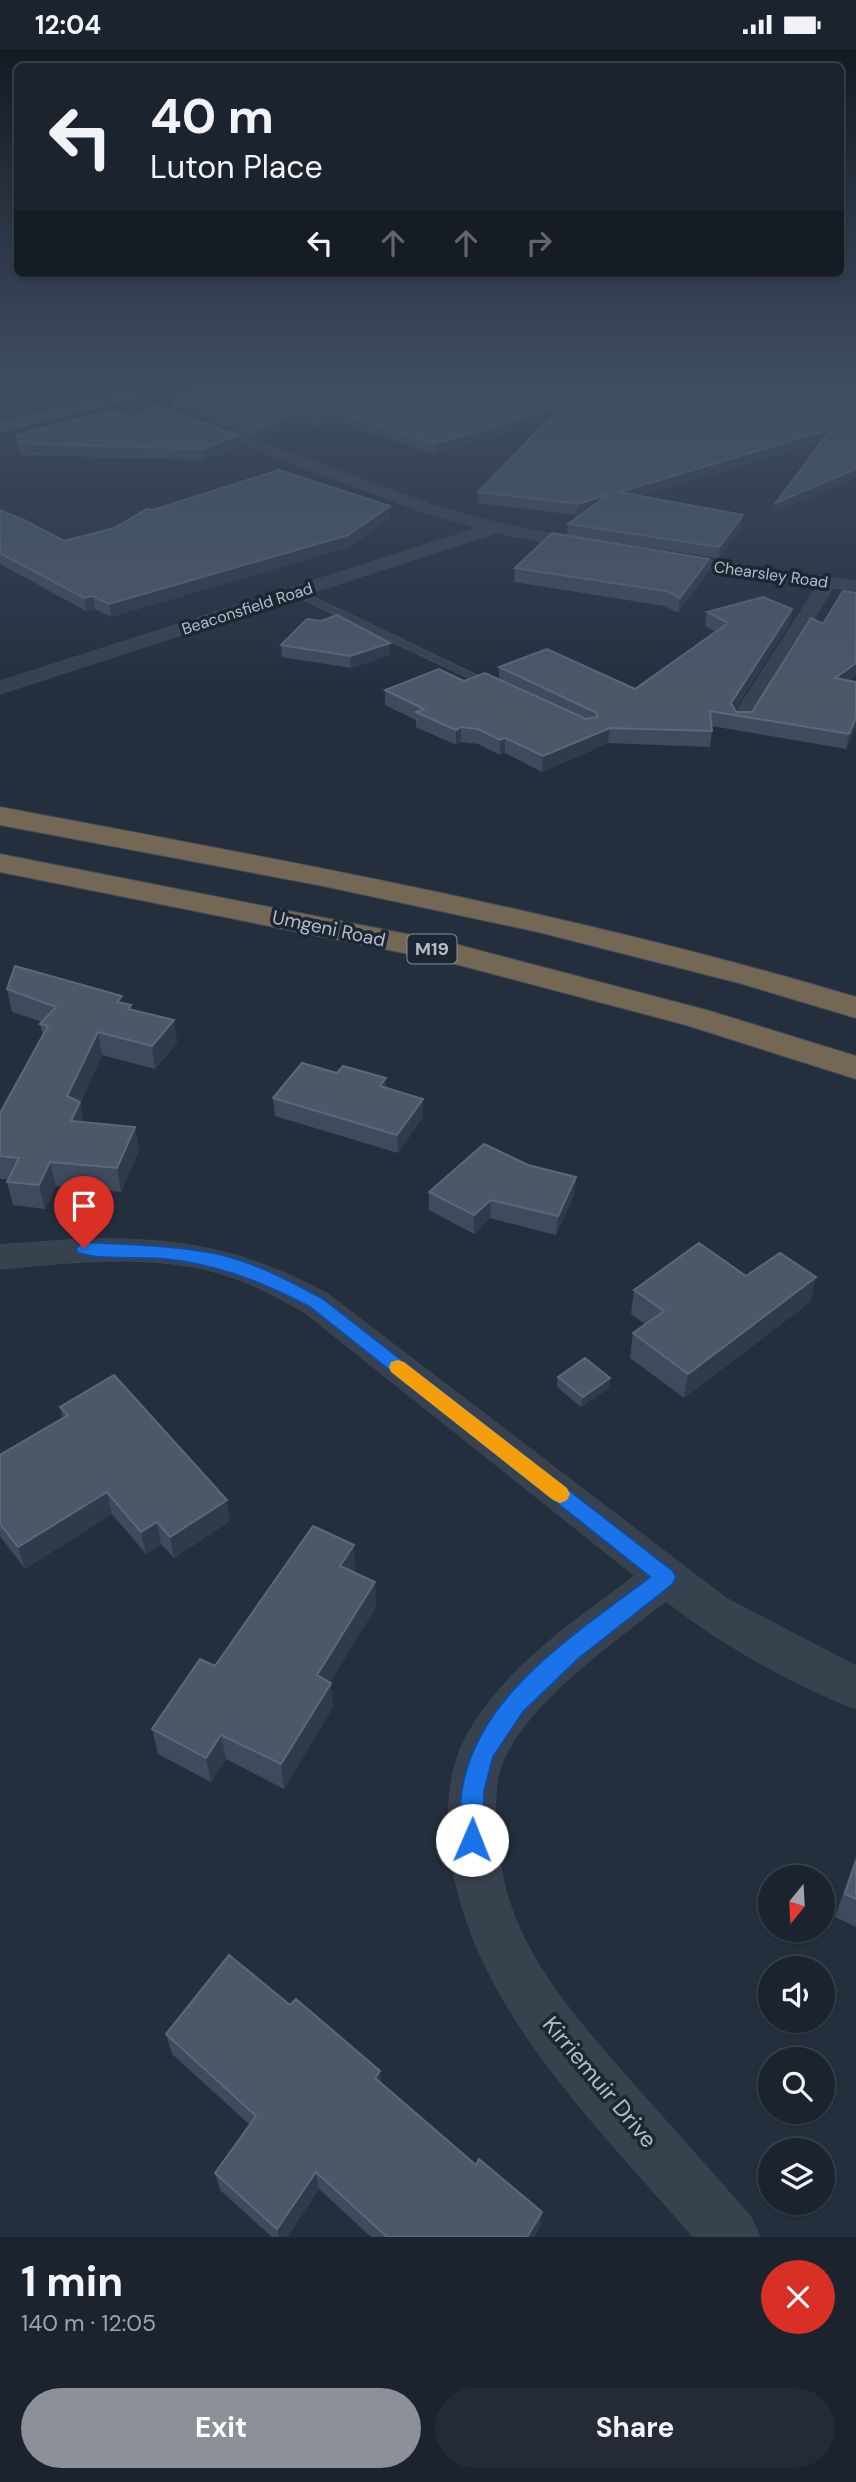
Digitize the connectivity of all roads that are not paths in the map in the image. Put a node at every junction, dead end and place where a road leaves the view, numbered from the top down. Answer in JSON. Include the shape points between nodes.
{"nodes":[{"id":1,"x":372,"y":488,"type":"edge"},
{"id":2,"x":495,"y":529,"type":"junction"},
{"id":3,"x":602,"y":549,"type":"edge"},
{"id":4,"x":654,"y":557,"type":"edge"},
{"id":5,"x":828,"y":582,"type":"junction"},
{"id":6,"x":856,"y":586,"type":"edge"},
{"id":7,"x":295,"y":592,"type":"junction"},
{"id":8,"x":0,"y":688,"type":"edge"},
{"id":9,"x":504,"y":690,"type":"edge"},
{"id":10,"x":741,"y":719,"type":"edge"},
{"id":11,"x":0,"y":816,"type":"edge"},
{"id":12,"x":0,"y":863,"type":"edge"},
{"id":13,"x":856,"y":1008,"type":"edge"},
{"id":14,"x":856,"y":1067,"type":"edge"},
{"id":15,"x":0,"y":1257,"type":"edge"},
{"id":16,"x":666,"y":1577,"type":"junction"},
{"id":17,"x":856,"y":1688,"type":"edge"},
{"id":18,"x":731,"y":2237,"type":"edge"}],
"edges":[{"from":1,"to":2,"type":"street"},
{"from":2,"to":3,"type":"street"},
{"from":2,"to":7,"type":"street","name":"Beaconsfield Road"},
{"from":4,"to":5,"type":"street","name":"Chearsley Road"},
{"from":5,"to":6,"type":"street","name":"Chearsley Road"},
{"from":5,"to":10,"type":"street"},
{"from":7,"to":8,"type":"street","name":"Beaconsfield Road"},
{"from":7,"to":9,"type":"lane"},
{"from":11,"to":13,"type":"highway","via":[[498,912],[643,947]]},
{"from":12,"to":14,"type":"highway","name":"Umgeni Road","number":"M19","via":[[447,952]]},
{"from":15,"to":16,"type":"street","via":[[84,1248],[164,1253],[219,1261],[269,1278],[316,1303]]},
{"from":16,"to":17,"type":"street","via":[[711,1611]]},
{"from":16,"to":18,"type":"street","name":"Kirriemuir Drive","via":[[570,1651],[515,1705],[483,1753],[472,1792],[472,1840],[495,1935],[556,2035]]}]}
